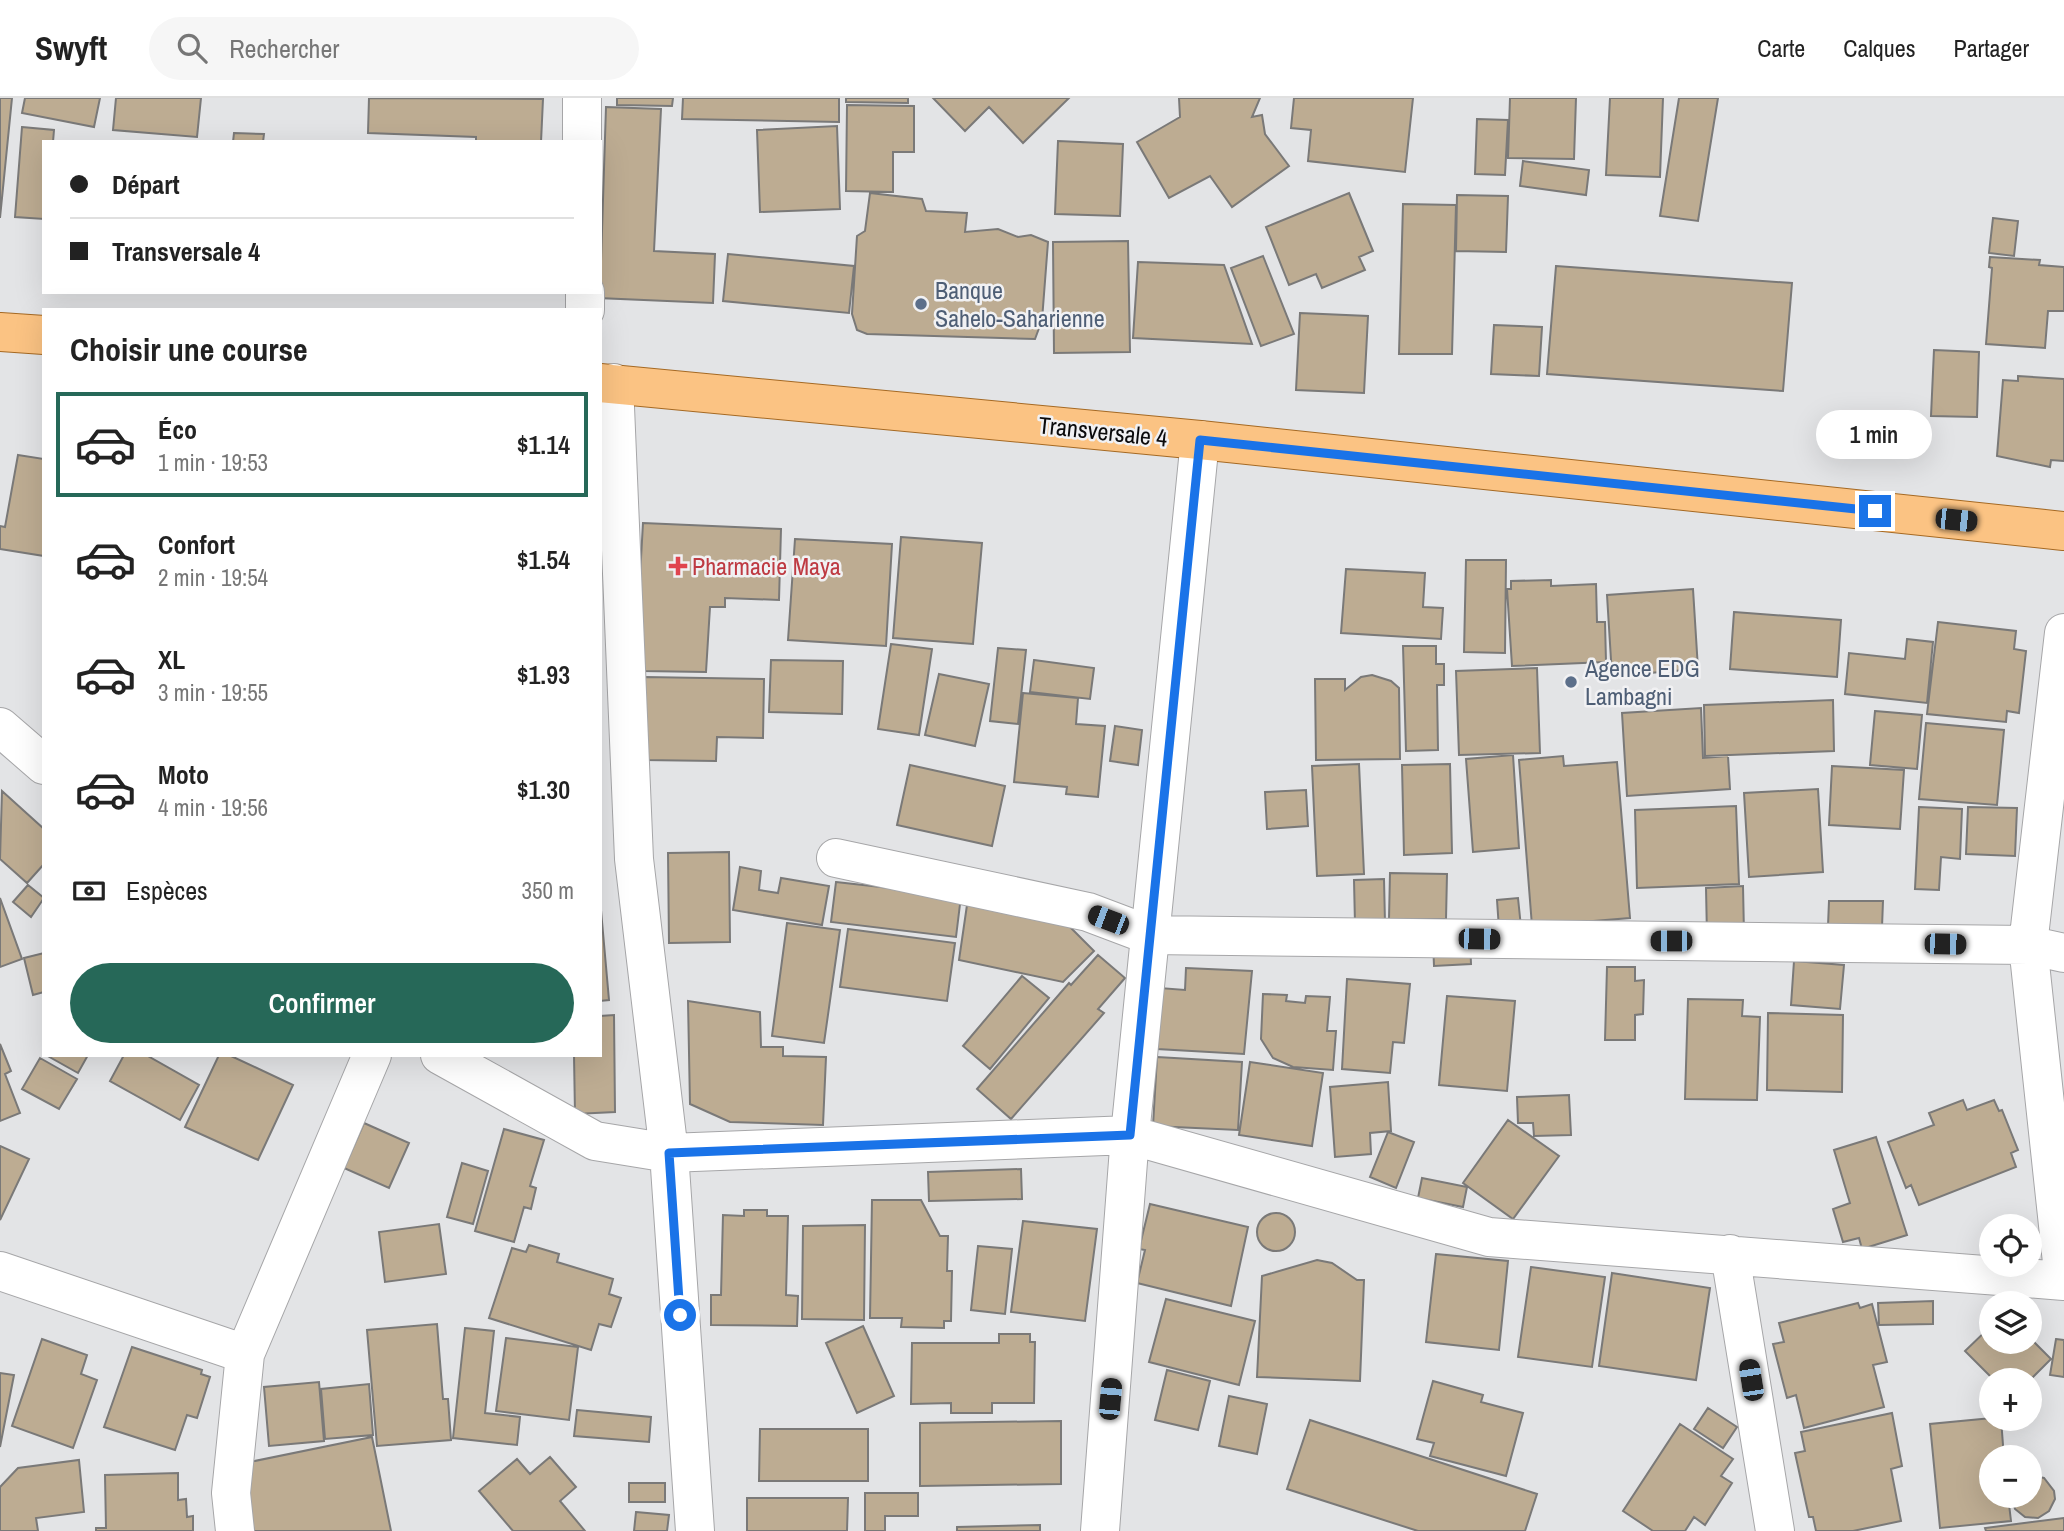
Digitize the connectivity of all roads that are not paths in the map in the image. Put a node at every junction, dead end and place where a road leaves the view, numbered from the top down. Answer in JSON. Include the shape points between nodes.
{"nodes":[{"id":1,"x":582,"y":98,"type":"edge"},
{"id":2,"x":582,"y":140,"type":"edge"},
{"id":3,"x":0,"y":332,"type":"edge"},
{"id":4,"x":42,"y":335,"type":"edge"},
{"id":5,"x":607,"y":383,"type":"edge"},
{"id":6,"x":1200,"y":440,"type":"junction"},
{"id":7,"x":2064,"y":531,"type":"edge"},
{"id":8,"x":2064,"y":633,"type":"edge"},
{"id":9,"x":0,"y":727,"type":"edge"},
{"id":10,"x":42,"y":763,"type":"edge"},
{"id":11,"x":836,"y":858,"type":"dead end"},
{"id":12,"x":1149,"y":935,"type":"junction"},
{"id":13,"x":2046,"y":949,"type":"edge"},
{"id":14,"x":371,"y":1057,"type":"edge"},
{"id":15,"x":444,"y":1057,"type":"edge"},
{"id":16,"x":1130,"y":1135,"type":"junction"},
{"id":17,"x":669,"y":1153,"type":"junction"},
{"id":18,"x":1730,"y":1254,"type":"junction"},
{"id":19,"x":0,"y":1271,"type":"edge"},
{"id":20,"x":2064,"y":1281,"type":"edge"},
{"id":21,"x":245,"y":1354,"type":"junction"},
{"id":22,"x":235,"y":1531,"type":"edge"},
{"id":23,"x":695,"y":1531,"type":"edge"},
{"id":24,"x":1100,"y":1531,"type":"edge"},
{"id":25,"x":1775,"y":1531,"type":"edge"}],
"edges":[{"from":1,"to":2,"type":"street"},
{"from":3,"to":4,"type":"main road"},
{"from":5,"to":6,"type":"main road","name":"Transversale 4"},
{"from":5,"to":17,"type":"street","via":[[634,859]]},
{"from":6,"to":7,"type":"main road","name":"Transversale 4"},
{"from":6,"to":12,"type":"street"},
{"from":8,"to":13,"type":"street"},
{"from":9,"to":10,"type":"street"},
{"from":11,"to":12,"type":"street","via":[[1088,912]]},
{"from":12,"to":13,"type":"street"},
{"from":12,"to":16,"type":"street"},
{"from":13,"to":20,"type":"street"},
{"from":14,"to":21,"type":"street"},
{"from":15,"to":17,"type":"street","via":[[595,1141]]},
{"from":16,"to":17,"type":"street"},
{"from":16,"to":18,"type":"street","via":[[1489,1237]]},
{"from":16,"to":24,"type":"street"},
{"from":17,"to":23,"type":"street"},
{"from":18,"to":20,"type":"street"},
{"from":18,"to":25,"type":"street"},
{"from":19,"to":21,"type":"street"},
{"from":21,"to":22,"type":"street","via":[[231,1493]]}]}
